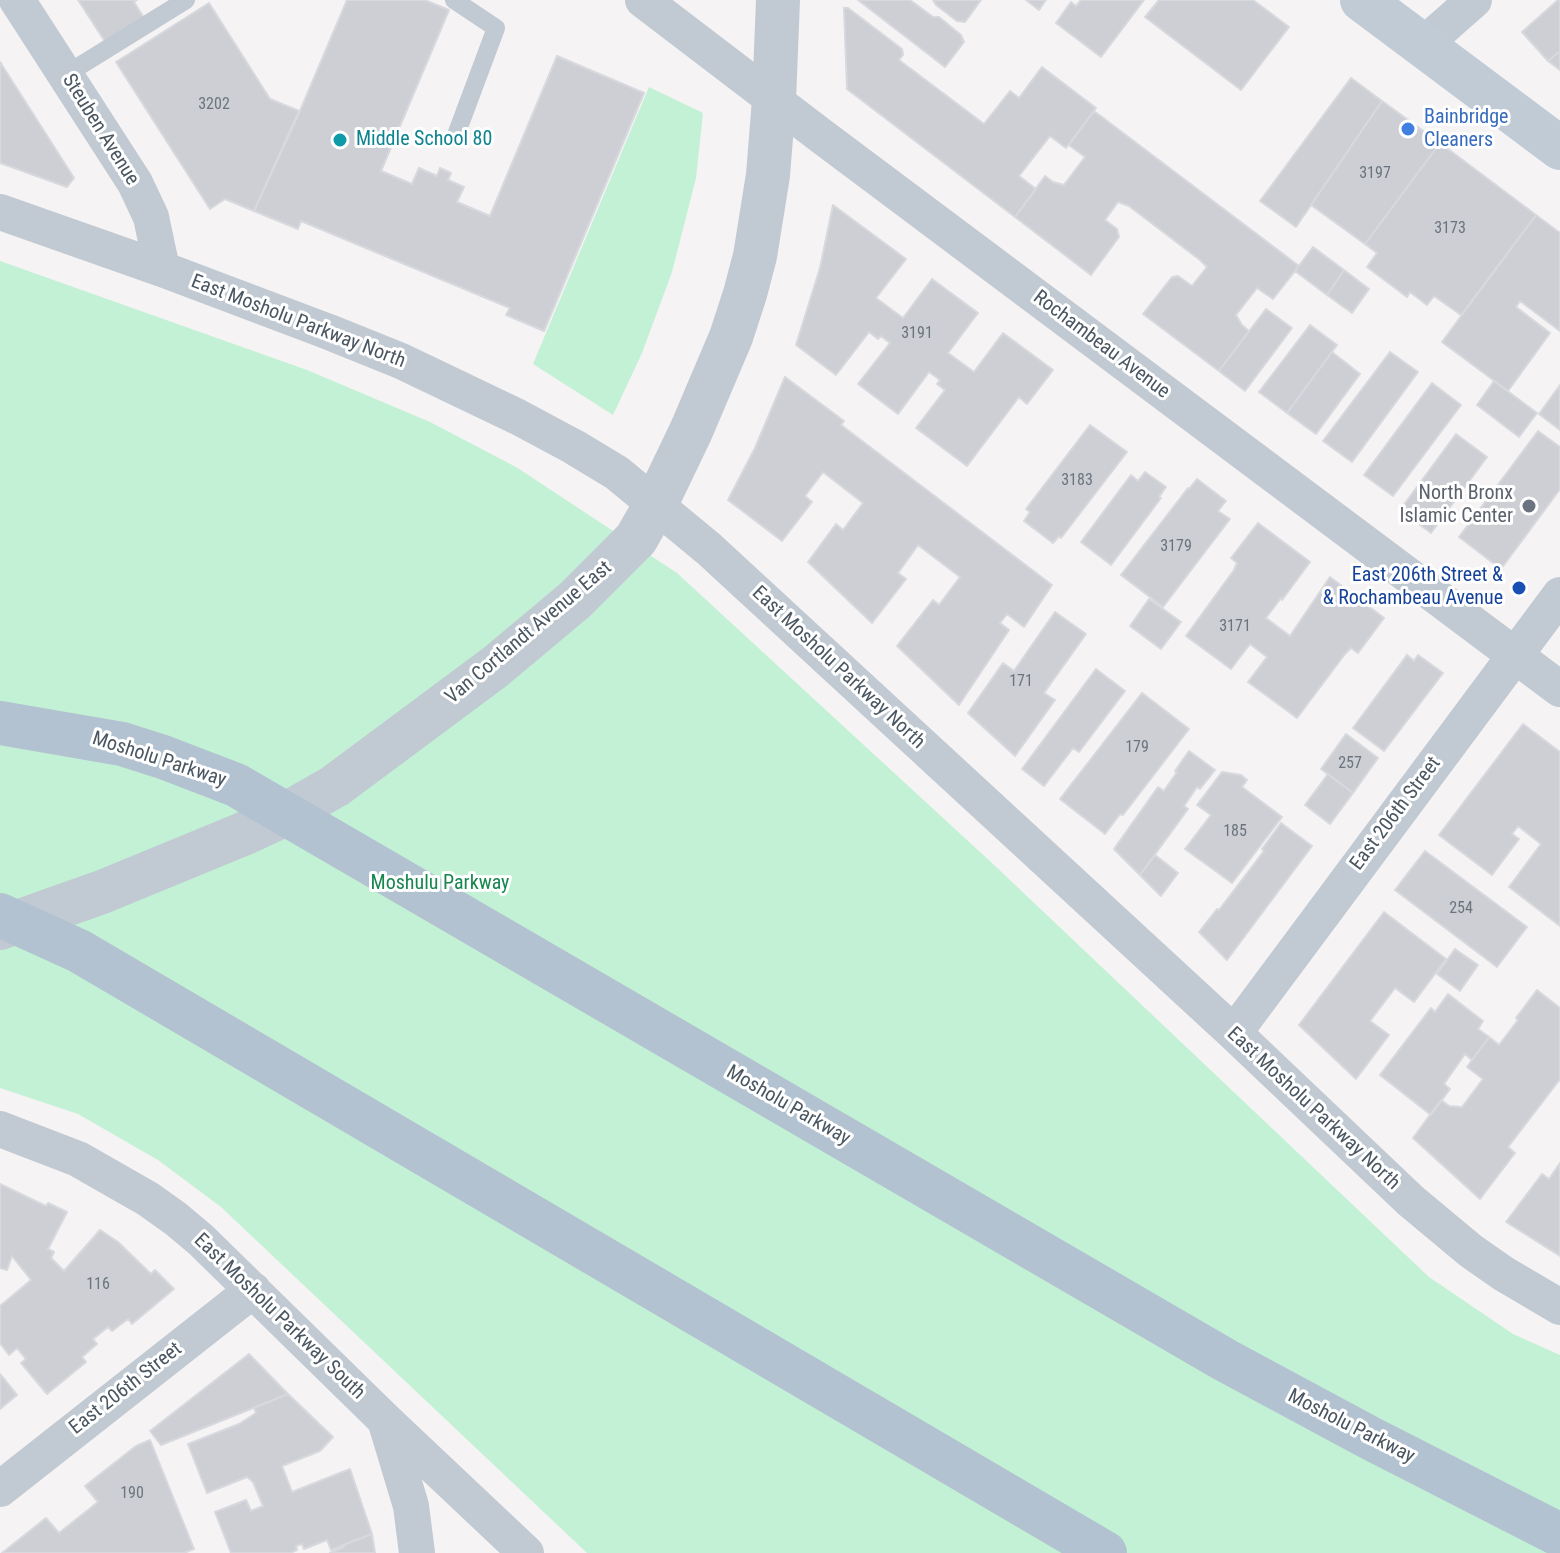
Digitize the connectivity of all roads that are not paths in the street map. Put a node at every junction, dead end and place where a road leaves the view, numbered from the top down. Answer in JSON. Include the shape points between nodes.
{"nodes":[{"id":1,"x":17,"y":0,"type":"edge"},
{"id":2,"x":186,"y":0,"type":"edge"},
{"id":3,"x":454,"y":0,"type":"edge"},
{"id":4,"x":643,"y":0,"type":"edge"},
{"id":5,"x":778,"y":0,"type":"edge"},
{"id":6,"x":1362,"y":0,"type":"edge"},
{"id":7,"x":1474,"y":0,"type":"edge"},
{"id":8,"x":1423,"y":45,"type":"junction"},
{"id":9,"x":65,"y":75,"type":"junction"},
{"id":10,"x":774,"y":100,"type":"junction"},
{"id":11,"x":456,"y":135,"type":"dead end"},
{"id":12,"x":1560,"y":148,"type":"edge"},
{"id":13,"x":0,"y":212,"type":"edge"},
{"id":14,"x":162,"y":269,"type":"junction"},
{"id":15,"x":656,"y":504,"type":"junction"},
{"id":16,"x":1560,"y":595,"type":"edge"},
{"id":17,"x":1515,"y":655,"type":"junction"},
{"id":18,"x":1560,"y":689,"type":"edge"},
{"id":19,"x":0,"y":723,"type":"edge"},
{"id":20,"x":286,"y":814,"type":"junction"},
{"id":21,"x":6,"y":922,"type":"edge"},
{"id":22,"x":1234,"y":1033,"type":"junction"},
{"id":23,"x":0,"y":1129,"type":"edge"},
{"id":24,"x":253,"y":1290,"type":"junction"},
{"id":25,"x":1560,"y":1307,"type":"edge"},
{"id":26,"x":386,"y":1421,"type":"junction"},
{"id":27,"x":0,"y":1489,"type":"edge"},
{"id":28,"x":1560,"y":1535,"type":"edge"},
{"id":29,"x":417,"y":1553,"type":"edge"},
{"id":30,"x":526,"y":1553,"type":"edge"},
{"id":31,"x":1105,"y":1553,"type":"edge"}],
"edges":[{"from":1,"to":9,"type":"street","name":"Steuben Avenue"},
{"from":2,"to":9,"type":"lane"},
{"from":3,"to":11,"type":"lane","via":[[496,28]]},
{"from":4,"to":10,"type":"street","name":"Rochambeau Avenue"},
{"from":5,"to":10,"type":"street","name":"Van Cortlandt Avenue East"},
{"from":6,"to":8,"type":"main road"},
{"from":7,"to":8,"type":"street"},
{"from":8,"to":12,"type":"main road"},
{"from":9,"to":14,"type":"street","name":"Steuben Avenue","via":[[144,201]]},
{"from":10,"to":15,"type":"street","name":"Van Cortlandt Avenue East","via":[[763,214],[745,294],[715,377]]},
{"from":10,"to":17,"type":"street","name":"Rochambeau Avenue"},
{"from":13,"to":14,"type":"street","name":"East Mosholu Parkway North"},
{"from":14,"to":15,"type":"street","name":"East Mosholu Parkway North","via":[[460,387],[599,461]]},
{"from":15,"to":20,"type":"street","name":"Van Cortlandt Avenue East","via":[[636,539],[575,600],[361,768]]},
{"from":15,"to":22,"type":"street","name":"East Mosholu Parkway North"},
{"from":16,"to":17,"type":"street","name":"East 206th Street"},
{"from":17,"to":18,"type":"street","name":"Rochambeau Avenue"},
{"from":17,"to":22,"type":"street","name":"East 206th Street"},
{"from":19,"to":20,"type":"main road","name":"Mosholu Parkway","via":[[136,748],[236,785]]},
{"from":20,"to":21,"type":"street","name":"Van Cortlandt Avenue East","via":[[102,892]]},
{"from":20,"to":28,"type":"main road","name":"Mosholu Parkway","via":[[1225,1360]]},
{"from":21,"to":31,"type":"main road","via":[[79,951]]},
{"from":22,"to":25,"type":"street","name":"East Mosholu Parkway North","via":[[1440,1226]]},
{"from":23,"to":24,"type":"street","name":"East Mosholu Parkway South","via":[[78,1159],[148,1199]]},
{"from":24,"to":26,"type":"street","name":"East Mosholu Parkway South"},
{"from":24,"to":27,"type":"street","name":"East 206th Street"},
{"from":26,"to":29,"type":"street","via":[[411,1506]]},
{"from":26,"to":30,"type":"street","name":"East Mosholu Parkway South"}]}
